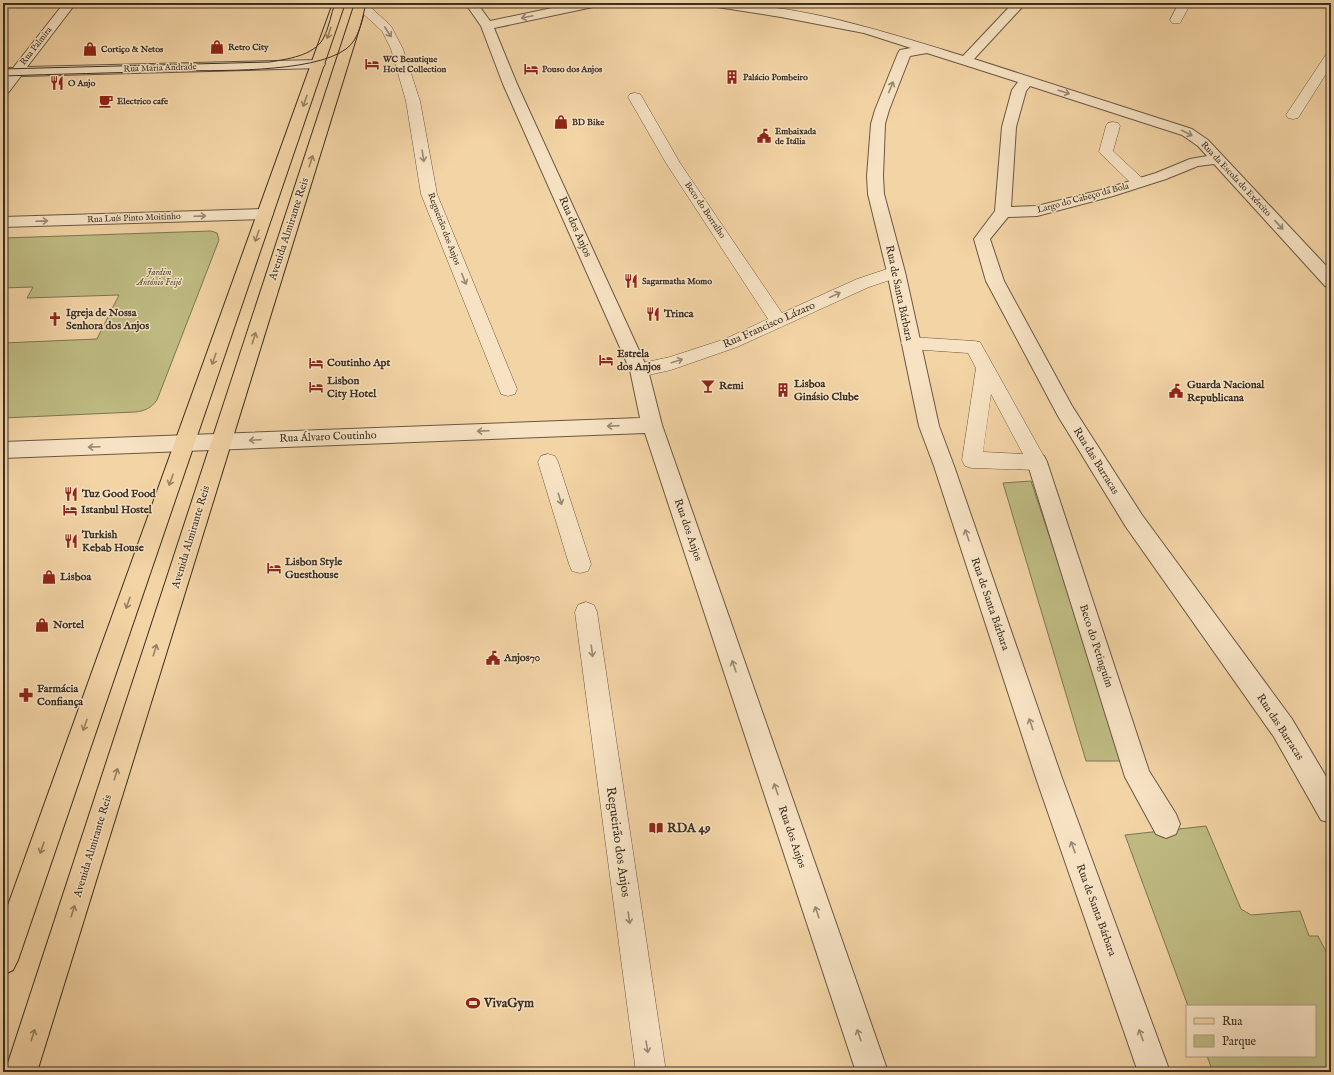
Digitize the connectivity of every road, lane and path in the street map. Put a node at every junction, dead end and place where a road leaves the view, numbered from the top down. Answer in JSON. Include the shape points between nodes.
{"nodes":[{"id":1,"x":70,"y":3,"type":"edge"},
{"id":2,"x":339,"y":3,"type":"edge"},
{"id":3,"x":470,"y":3,"type":"edge"},
{"id":4,"x":593,"y":3,"type":"edge"},
{"id":5,"x":717,"y":3,"type":"edge"},
{"id":6,"x":1020,"y":3,"type":"edge"},
{"id":7,"x":1185,"y":3,"type":"edge"},
{"id":8,"x":361,"y":4,"type":"edge"},
{"id":9,"x":761,"y":7,"type":"edge"},
{"id":10,"x":783,"y":8,"type":"edge"},
{"id":11,"x":1176,"y":20,"type":"dead end"},
{"id":12,"x":487,"y":26,"type":"junction"},
{"id":13,"x":927,"y":49,"type":"junction"},
{"id":14,"x":1331,"y":56,"type":"edge"},
{"id":15,"x":965,"y":61,"type":"junction"},
{"id":16,"x":342,"y":63,"type":"junction"},
{"id":17,"x":318,"y":64,"type":"junction"},
{"id":18,"x":3,"y":72,"type":"edge"},
{"id":19,"x":17,"y":72,"type":"junction"},
{"id":20,"x":1027,"y":80,"type":"junction"},
{"id":21,"x":3,"y":90,"type":"edge"},
{"id":22,"x":635,"y":96,"type":"dead end"},
{"id":23,"x":1293,"y":115,"type":"dead end"},
{"id":24,"x":1114,"y":126,"type":"dead end"},
{"id":25,"x":1218,"y":159,"type":"junction"},
{"id":26,"x":1138,"y":182,"type":"junction"},
{"id":27,"x":1003,"y":212,"type":"junction"},
{"id":28,"x":265,"y":214,"type":"junction"},
{"id":29,"x":3,"y":222,"type":"edge"},
{"id":30,"x":896,"y":272,"type":"junction"},
{"id":31,"x":1331,"y":282,"type":"edge"},
{"id":32,"x":778,"y":321,"type":"junction"},
{"id":33,"x":910,"y":343,"type":"junction"},
{"id":34,"x":985,"y":368,"type":"junction"},
{"id":35,"x":639,"y":370,"type":"junction"},
{"id":36,"x":508,"y":389,"type":"dead end"},
{"id":37,"x":652,"y":425,"type":"junction"},
{"id":38,"x":221,"y":442,"type":"junction"},
{"id":39,"x":184,"y":443,"type":"junction"},
{"id":40,"x":3,"y":450,"type":"edge"},
{"id":41,"x":548,"y":462,"type":"dead end"},
{"id":42,"x":1036,"y":462,"type":"junction"},
{"id":43,"x":580,"y":564,"type":"dead end"},
{"id":44,"x":586,"y":612,"type":"dead end"},
{"id":45,"x":1331,"y":810,"type":"edge"},
{"id":46,"x":1166,"y":824,"type":"dead end"},
{"id":47,"x":3,"y":960,"type":"edge"},
{"id":48,"x":21,"y":1072,"type":"edge"},
{"id":49,"x":651,"y":1072,"type":"edge"},
{"id":50,"x":872,"y":1072,"type":"edge"},
{"id":51,"x":1154,"y":1072,"type":"edge"}],
"edges":[{"from":1,"to":19,"type":"street","name":"Rua Palmira"},
{"from":2,"to":17,"type":"main road","one_way":true},
{"from":3,"to":12,"type":"street","name":"Rua dos Anjos"},
{"from":4,"to":12,"type":"street","one_way":true},
{"from":5,"to":9,"type":"street","name":"Rua da Escola do Exército"},
{"from":6,"to":15,"type":"street"},
{"from":7,"to":11,"type":"lane"},
{"from":8,"to":16,"type":"main road","name":"Avenida Almirante Reis"},
{"from":8,"to":36,"type":"lane","name":"Regueirão dos Anjos","one_way":true,"via":[[387,29],[397,49],[413,101],[429,194]]},
{"from":9,"to":10,"type":"street","name":"Rua da Escola do Exército"},
{"from":10,"to":13,"type":"street","name":"Rua da Escola do Exército"},
{"from":12,"to":35,"type":"street","name":"Rua dos Anjos","via":[[510,84]]},
{"from":13,"to":15,"type":"street","name":"Rua da Escola do Exército"},
{"from":30,"to":13,"type":"street","name":"Rua de Santa Bárbara","one_way":true,"via":[[876,194],[878,124],[905,53]]},
{"from":14,"to":23,"type":"lane"},
{"from":15,"to":20,"type":"street","name":"Rua da Escola do Exército"},
{"from":16,"to":17,"type":"main road"},
{"from":38,"to":16,"type":"main road","name":"Avenida Almirante Reis","one_way":true},
{"from":17,"to":19,"type":"street","name":"Rua Maria Andrade"},
{"from":17,"to":28,"type":"main road","one_way":true},
{"from":18,"to":19,"type":"street","name":"Rua Maria Andrade"},
{"from":19,"to":21,"type":"street","name":"Rua Palmira"},
{"from":20,"to":25,"type":"street","name":"Rua da Escola do Exército","one_way":true,"via":[[1177,128],[1199,140]]},
{"from":20,"to":27,"type":"street","via":[[1019,90],[1009,127]]},
{"from":22,"to":32,"type":"lane","name":"Beco do Borralho","via":[[673,163]]},
{"from":24,"to":26,"type":"lane","name":"Largo do Cabeço da Bola","via":[[1106,152]]},
{"from":25,"to":26,"type":"street","name":"Largo do Cabeço da Bola","via":[[1195,162]]},
{"from":25,"to":31,"type":"street","name":"Rua da Escola do Exército","one_way":true},
{"from":26,"to":27,"type":"street","name":"Largo do Cabeço da Bola","via":[[1107,193],[1037,211]]},
{"from":27,"to":45,"type":"street","name":"Rua das Barracas","via":[[982,239],[995,281],[1065,411],[1134,521],[1283,728]]},
{"from":29,"to":28,"type":"street","name":"Rua Luís Pinto Moitinho","one_way":true},
{"from":28,"to":39,"type":"main road","one_way":true},
{"from":32,"to":30,"type":"lane","name":"Rua Francisco Lázaro","one_way":true,"via":[[863,283]]},
{"from":30,"to":33,"type":"street","name":"Rua de Santa Bárbara"},
{"from":35,"to":32,"type":"lane","name":"Rua Francisco Lázaro","one_way":true,"via":[[731,343]]},
{"from":33,"to":34,"type":"lane","via":[[974,347]]},
{"from":51,"to":33,"type":"street","name":"Rua de Santa Bárbara","one_way":true,"via":[[1049,778],[929,426]]},
{"from":34,"to":42,"type":"lane"},
{"from":34,"to":42,"type":"lane","via":[[972,460]]},
{"from":35,"to":37,"type":"street","name":"Rua dos Anjos"},
{"from":37,"to":38,"type":"street","name":"Rua Álvaro Coutinho","one_way":true},
{"from":50,"to":37,"type":"street","name":"Rua dos Anjos","one_way":true},
{"from":38,"to":39,"type":"street","name":"Rua Álvaro Coutinho"},
{"from":48,"to":38,"type":"main road","name":"Avenida Almirante Reis","one_way":true},
{"from":39,"to":40,"type":"street","name":"Rua Álvaro Coutinho","one_way":true},
{"from":39,"to":47,"type":"main road","one_way":true},
{"from":41,"to":43,"type":"lane","one_way":true},
{"from":42,"to":46,"type":"street","name":"Beco do Petinguím","via":[[1138,777]]},
{"from":44,"to":49,"type":"lane","name":"Regueirão dos Anjos","one_way":true}]}
